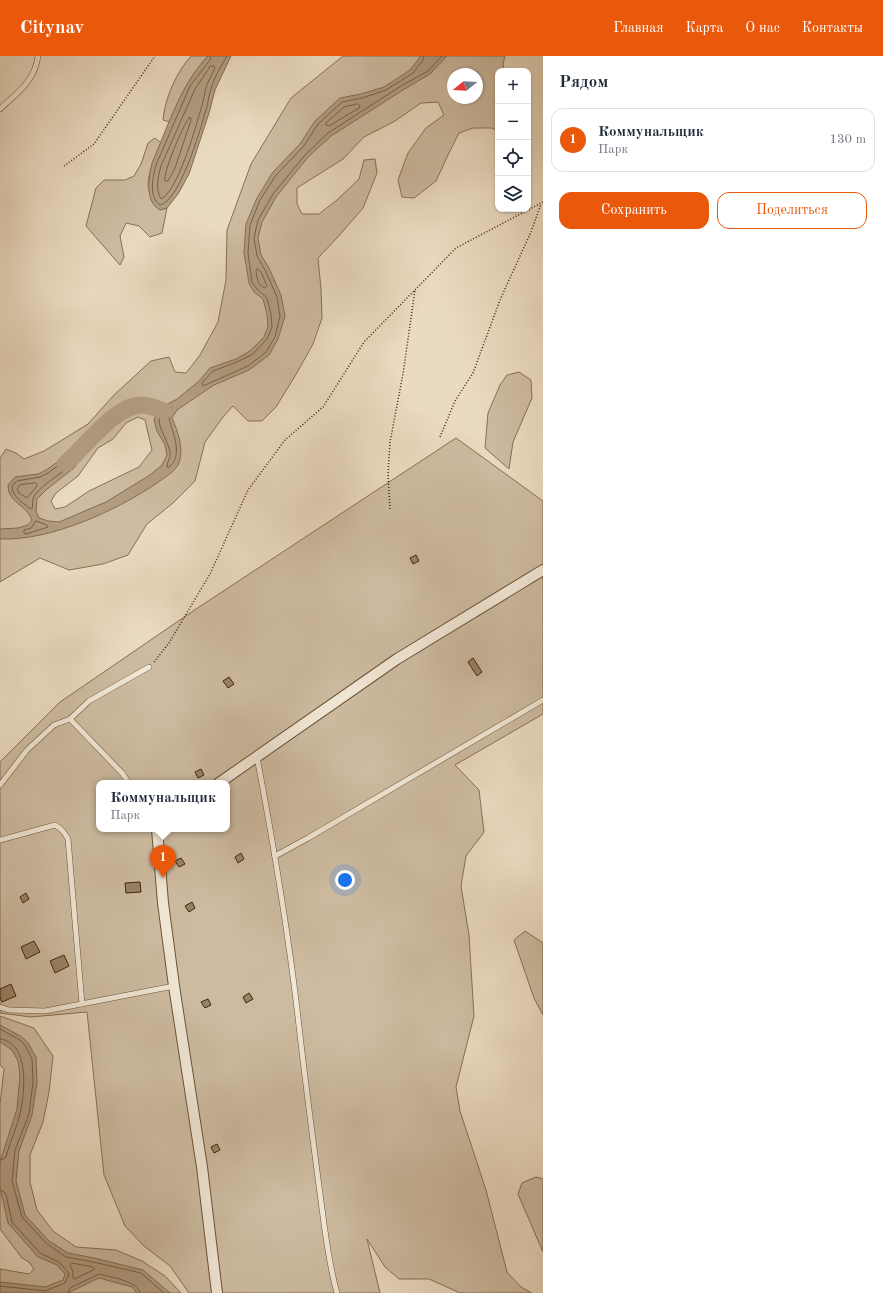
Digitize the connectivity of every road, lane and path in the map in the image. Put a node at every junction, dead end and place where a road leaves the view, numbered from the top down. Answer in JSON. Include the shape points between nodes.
{"nodes":[{"id":1,"x":38,"y":56,"type":"edge"},
{"id":2,"x":155,"y":56,"type":"edge"},
{"id":3,"x":0,"y":109,"type":"edge"},
{"id":4,"x":64,"y":166,"type":"dead end"},
{"id":5,"x":542,"y":203,"type":"edge"},
{"id":6,"x":415,"y":290,"type":"junction"},
{"id":7,"x":440,"y":437,"type":"dead end"},
{"id":8,"x":390,"y":509,"type":"dead end"},
{"id":9,"x":543,"y":570,"type":"edge"},
{"id":10,"x":149,"y":667,"type":"joint"},
{"id":11,"x":543,"y":700,"type":"edge"},
{"id":12,"x":70,"y":719,"type":"junction"},
{"id":13,"x":257,"y":757,"type":"junction"},
{"id":14,"x":127,"y":780,"type":"edge"},
{"id":15,"x":223,"y":780,"type":"edge"},
{"id":16,"x":0,"y":785,"type":"edge"},
{"id":17,"x":157,"y":832,"type":"edge"},
{"id":18,"x":0,"y":840,"type":"edge"},
{"id":19,"x":275,"y":856,"type":"junction"},
{"id":20,"x":174,"y":986,"type":"junction"},
{"id":21,"x":82,"y":1004,"type":"junction"},
{"id":22,"x":0,"y":1007,"type":"edge"},
{"id":23,"x":217,"y":1293,"type":"edge"},
{"id":24,"x":337,"y":1293,"type":"edge"}],
"edges":[{"from":1,"to":3,"type":"lane","via":[[30,80]]},
{"from":2,"to":4,"type":"path","via":[[94,144]]},
{"from":5,"to":6,"type":"path","via":[[456,248]]},
{"from":5,"to":7,"type":"path","via":[[500,300],[473,373],[455,402]]},
{"from":6,"to":8,"type":"path","via":[[390,442]]},
{"from":6,"to":10,"type":"path","via":[[364,342],[323,407],[285,440],[248,490],[210,574],[169,643]]},
{"from":9,"to":13,"type":"street","via":[[397,659]]},
{"from":10,"to":12,"type":"lane","via":[[89,701]]},
{"from":11,"to":19,"type":"lane"},
{"from":12,"to":14,"type":"lane"},
{"from":12,"to":16,"type":"lane","via":[[54,725],[27,750]]},
{"from":13,"to":15,"type":"street"},
{"from":13,"to":19,"type":"lane"},
{"from":17,"to":20,"type":"street"},
{"from":18,"to":21,"type":"lane","via":[[55,825],[63,829],[68,839]]},
{"from":19,"to":24,"type":"lane","via":[[296,1001],[306,1093],[332,1274]]},
{"from":20,"to":21,"type":"lane"},
{"from":20,"to":23,"type":"street","via":[[202,1167]]},
{"from":21,"to":22,"type":"lane","via":[[45,1011],[9,1010]]}]}
